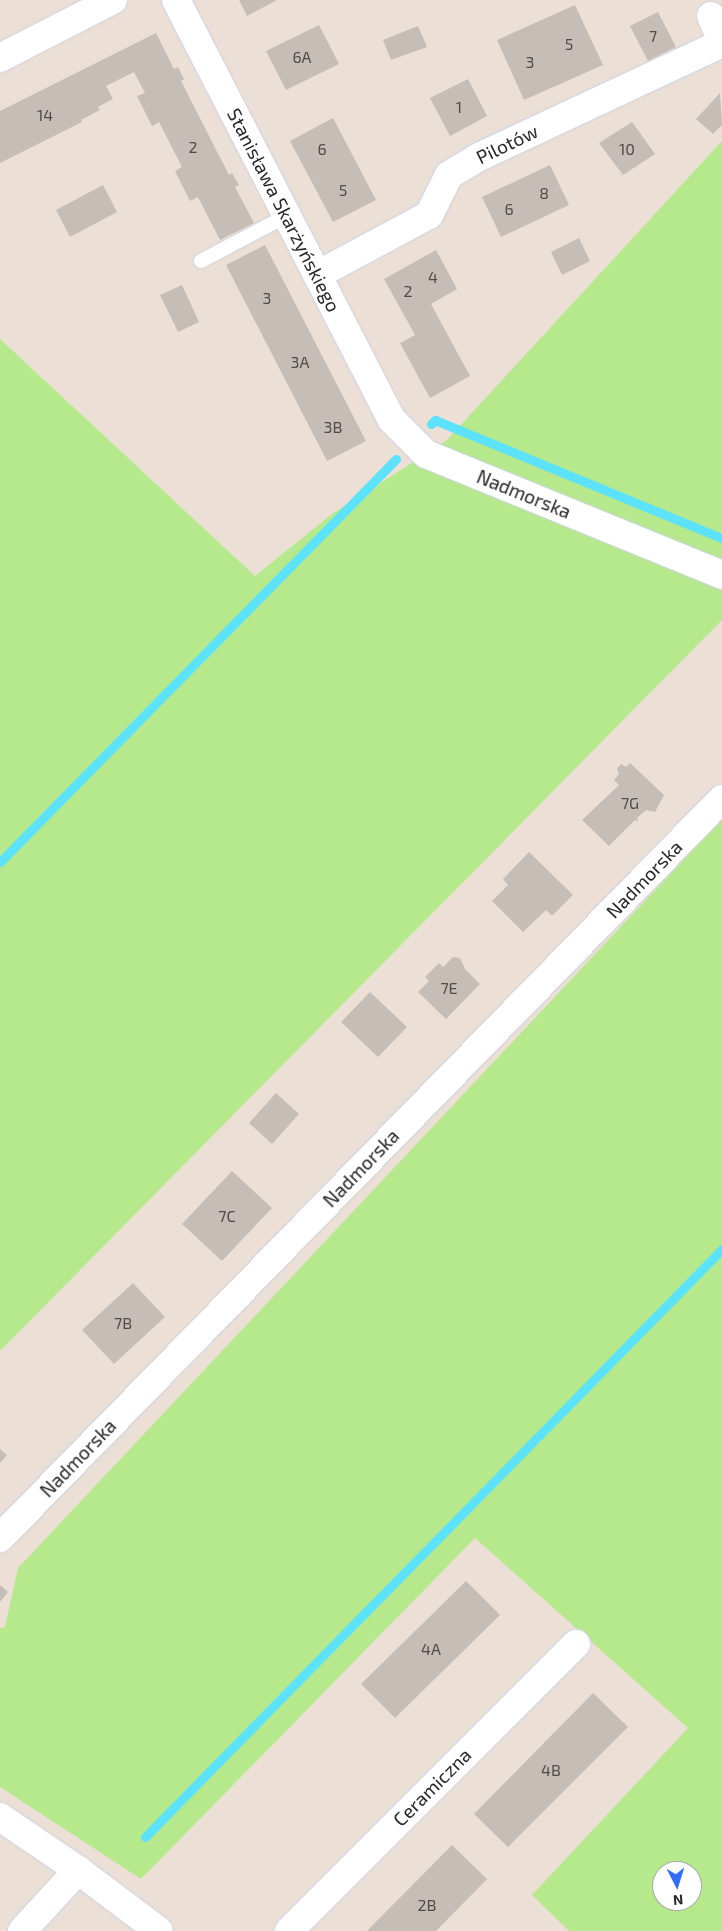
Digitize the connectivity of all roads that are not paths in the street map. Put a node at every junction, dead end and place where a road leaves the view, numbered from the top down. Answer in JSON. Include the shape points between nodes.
{"nodes":[{"id":1,"x":113,"y":0,"type":"edge"},
{"id":2,"x":176,"y":0,"type":"edge"},
{"id":3,"x":711,"y":16,"type":"dead end"},
{"id":4,"x":722,"y":42,"type":"edge"},
{"id":5,"x":0,"y":58,"type":"edge"},
{"id":6,"x":286,"y":216,"type":"junction"},
{"id":7,"x":201,"y":261,"type":"dead end"},
{"id":8,"x":317,"y":275,"type":"junction"},
{"id":9,"x":392,"y":420,"type":"joint"},
{"id":10,"x":722,"y":575,"type":"edge"},
{"id":11,"x":722,"y":799,"type":"edge"},
{"id":12,"x":0,"y":1538,"type":"edge"},
{"id":13,"x":576,"y":1644,"type":"dead end"},
{"id":14,"x":0,"y":1816,"type":"edge"},
{"id":15,"x":78,"y":1870,"type":"junction"},
{"id":16,"x":22,"y":1931,"type":"edge"},
{"id":17,"x":159,"y":1931,"type":"edge"},
{"id":18,"x":289,"y":1931,"type":"edge"}],
"edges":[{"from":1,"to":5,"type":"street"},
{"from":2,"to":6,"type":"street","name":"Stanisława Skarżyńskiego"},
{"from":3,"to":4,"type":"street","name":"Pilotów"},
{"from":4,"to":8,"type":"street","name":"Pilotów","via":[[480,157],[449,175],[429,215]]},
{"from":6,"to":7,"type":"lane"},
{"from":6,"to":8,"type":"street","name":"Stanisława Skarżyńskiego"},
{"from":8,"to":9,"type":"street","name":"Stanisława Skarżyńskiego"},
{"from":9,"to":10,"type":"street","name":"Nadmorska","via":[[426,454]]},
{"from":11,"to":12,"type":"street","name":"Nadmorska"},
{"from":13,"to":18,"type":"street","name":"Ceramiczna"},
{"from":14,"to":15,"type":"street"},
{"from":15,"to":16,"type":"street"},
{"from":15,"to":17,"type":"street"}]}
